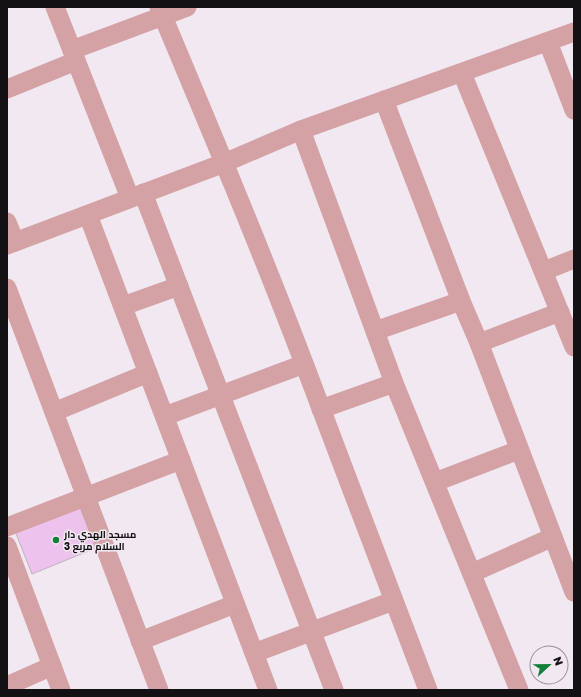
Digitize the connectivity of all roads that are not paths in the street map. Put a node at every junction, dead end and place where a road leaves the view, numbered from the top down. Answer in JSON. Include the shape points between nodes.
{"nodes":[{"id":1,"x":55,"y":7,"type":"edge"},
{"id":2,"x":186,"y":7,"type":"edge"},
{"id":3,"x":160,"y":12,"type":"edge"},
{"id":4,"x":574,"y":32,"type":"edge"},
{"id":5,"x":548,"y":42,"type":"junction"},
{"id":6,"x":74,"y":56,"type":"junction"},
{"id":7,"x":462,"y":72,"type":"junction"},
{"id":8,"x":7,"y":88,"type":"edge"},
{"id":9,"x":384,"y":100,"type":"junction"},
{"id":10,"x":574,"y":110,"type":"edge"},
{"id":11,"x":300,"y":130,"type":"junction"},
{"id":12,"x":224,"y":163,"type":"junction"},
{"id":13,"x":137,"y":196,"type":"junction"},
{"id":14,"x":88,"y":215,"type":"junction"},
{"id":15,"x":7,"y":222,"type":"edge"},
{"id":16,"x":11,"y":243,"type":"edge"},
{"id":17,"x":574,"y":259,"type":"edge"},
{"id":18,"x":544,"y":271,"type":"junction"},
{"id":19,"x":179,"y":286,"type":"junction"},
{"id":20,"x":7,"y":288,"type":"edge"},
{"id":21,"x":461,"y":300,"type":"junction"},
{"id":22,"x":123,"y":306,"type":"junction"},
{"id":23,"x":560,"y":312,"type":"junction"},
{"id":24,"x":375,"y":330,"type":"junction"},
{"id":25,"x":572,"y":338,"type":"edge"},
{"id":26,"x":479,"y":343,"type":"junction"},
{"id":27,"x":304,"y":364,"type":"junction"},
{"id":28,"x":148,"y":373,"type":"junction"},
{"id":29,"x":394,"y":383,"type":"junction"},
{"id":30,"x":220,"y":395,"type":"junction"},
{"id":31,"x":321,"y":409,"type":"junction"},
{"id":32,"x":54,"y":412,"type":"junction"},
{"id":33,"x":165,"y":416,"type":"junction"},
{"id":34,"x":519,"y":450,"type":"junction"},
{"id":35,"x":181,"y":460,"type":"junction"},
{"id":36,"x":434,"y":482,"type":"junction"},
{"id":37,"x":85,"y":496,"type":"junction"},
{"id":38,"x":7,"y":527,"type":"edge"},
{"id":39,"x":553,"y":537,"type":"junction"},
{"id":40,"x":7,"y":546,"type":"edge"},
{"id":41,"x":570,"y":567,"type":"edge"},
{"id":42,"x":472,"y":574,"type":"junction"},
{"id":43,"x":574,"y":592,"type":"edge"},
{"id":44,"x":393,"y":601,"type":"junction"},
{"id":45,"x":235,"y":604,"type":"junction"},
{"id":46,"x":311,"y":632,"type":"junction"},
{"id":47,"x":140,"y":641,"type":"junction"},
{"id":48,"x":254,"y":653,"type":"junction"},
{"id":49,"x":52,"y":666,"type":"junction"},
{"id":50,"x":7,"y":686,"type":"edge"},
{"id":51,"x":61,"y":690,"type":"edge"},
{"id":52,"x":159,"y":690,"type":"edge"},
{"id":53,"x":268,"y":690,"type":"edge"},
{"id":54,"x":334,"y":690,"type":"edge"},
{"id":55,"x":428,"y":690,"type":"edge"},
{"id":56,"x":519,"y":690,"type":"edge"}],
"edges":[{"from":1,"to":6,"type":"street"},
{"from":2,"to":3,"type":"street"},
{"from":3,"to":6,"type":"street"},
{"from":3,"to":12,"type":"street"},
{"from":4,"to":5,"type":"street"},
{"from":5,"to":7,"type":"street"},
{"from":5,"to":10,"type":"street"},
{"from":6,"to":8,"type":"street"},
{"from":6,"to":13,"type":"street"},
{"from":7,"to":9,"type":"street"},
{"from":7,"to":18,"type":"street"},
{"from":9,"to":11,"type":"street"},
{"from":9,"to":21,"type":"street"},
{"from":11,"to":12,"type":"street"},
{"from":11,"to":24,"type":"street"},
{"from":12,"to":13,"type":"street"},
{"from":12,"to":27,"type":"street"},
{"from":13,"to":14,"type":"street"},
{"from":13,"to":19,"type":"street"},
{"from":14,"to":16,"type":"street"},
{"from":14,"to":22,"type":"street"},
{"from":15,"to":16,"type":"street"},
{"from":17,"to":18,"type":"street"},
{"from":18,"to":23,"type":"street"},
{"from":19,"to":22,"type":"street"},
{"from":19,"to":30,"type":"street"},
{"from":20,"to":32,"type":"street"},
{"from":21,"to":24,"type":"street"},
{"from":21,"to":26,"type":"street"},
{"from":22,"to":28,"type":"street"},
{"from":23,"to":25,"type":"street"},
{"from":23,"to":26,"type":"street"},
{"from":24,"to":29,"type":"street"},
{"from":26,"to":34,"type":"street"},
{"from":27,"to":30,"type":"street"},
{"from":27,"to":31,"type":"street"},
{"from":28,"to":32,"type":"street"},
{"from":28,"to":33,"type":"street"},
{"from":29,"to":31,"type":"street"},
{"from":29,"to":36,"type":"street"},
{"from":30,"to":33,"type":"street"},
{"from":30,"to":46,"type":"street"},
{"from":31,"to":44,"type":"street"},
{"from":32,"to":37,"type":"street"},
{"from":33,"to":35,"type":"street"},
{"from":34,"to":36,"type":"street"},
{"from":34,"to":39,"type":"street"},
{"from":35,"to":37,"type":"street"},
{"from":35,"to":45,"type":"street"},
{"from":36,"to":42,"type":"street"},
{"from":37,"to":38,"type":"street"},
{"from":37,"to":47,"type":"street"},
{"from":39,"to":41,"type":"street"},
{"from":39,"to":42,"type":"street"},
{"from":40,"to":49,"type":"street"},
{"from":41,"to":43,"type":"street"},
{"from":42,"to":56,"type":"street"},
{"from":44,"to":46,"type":"street"},
{"from":44,"to":55,"type":"street"},
{"from":45,"to":47,"type":"street"},
{"from":45,"to":48,"type":"street"},
{"from":46,"to":48,"type":"street"},
{"from":46,"to":54,"type":"street"},
{"from":47,"to":52,"type":"street"},
{"from":48,"to":53,"type":"street"},
{"from":49,"to":50,"type":"street"},
{"from":49,"to":51,"type":"street"}]}
